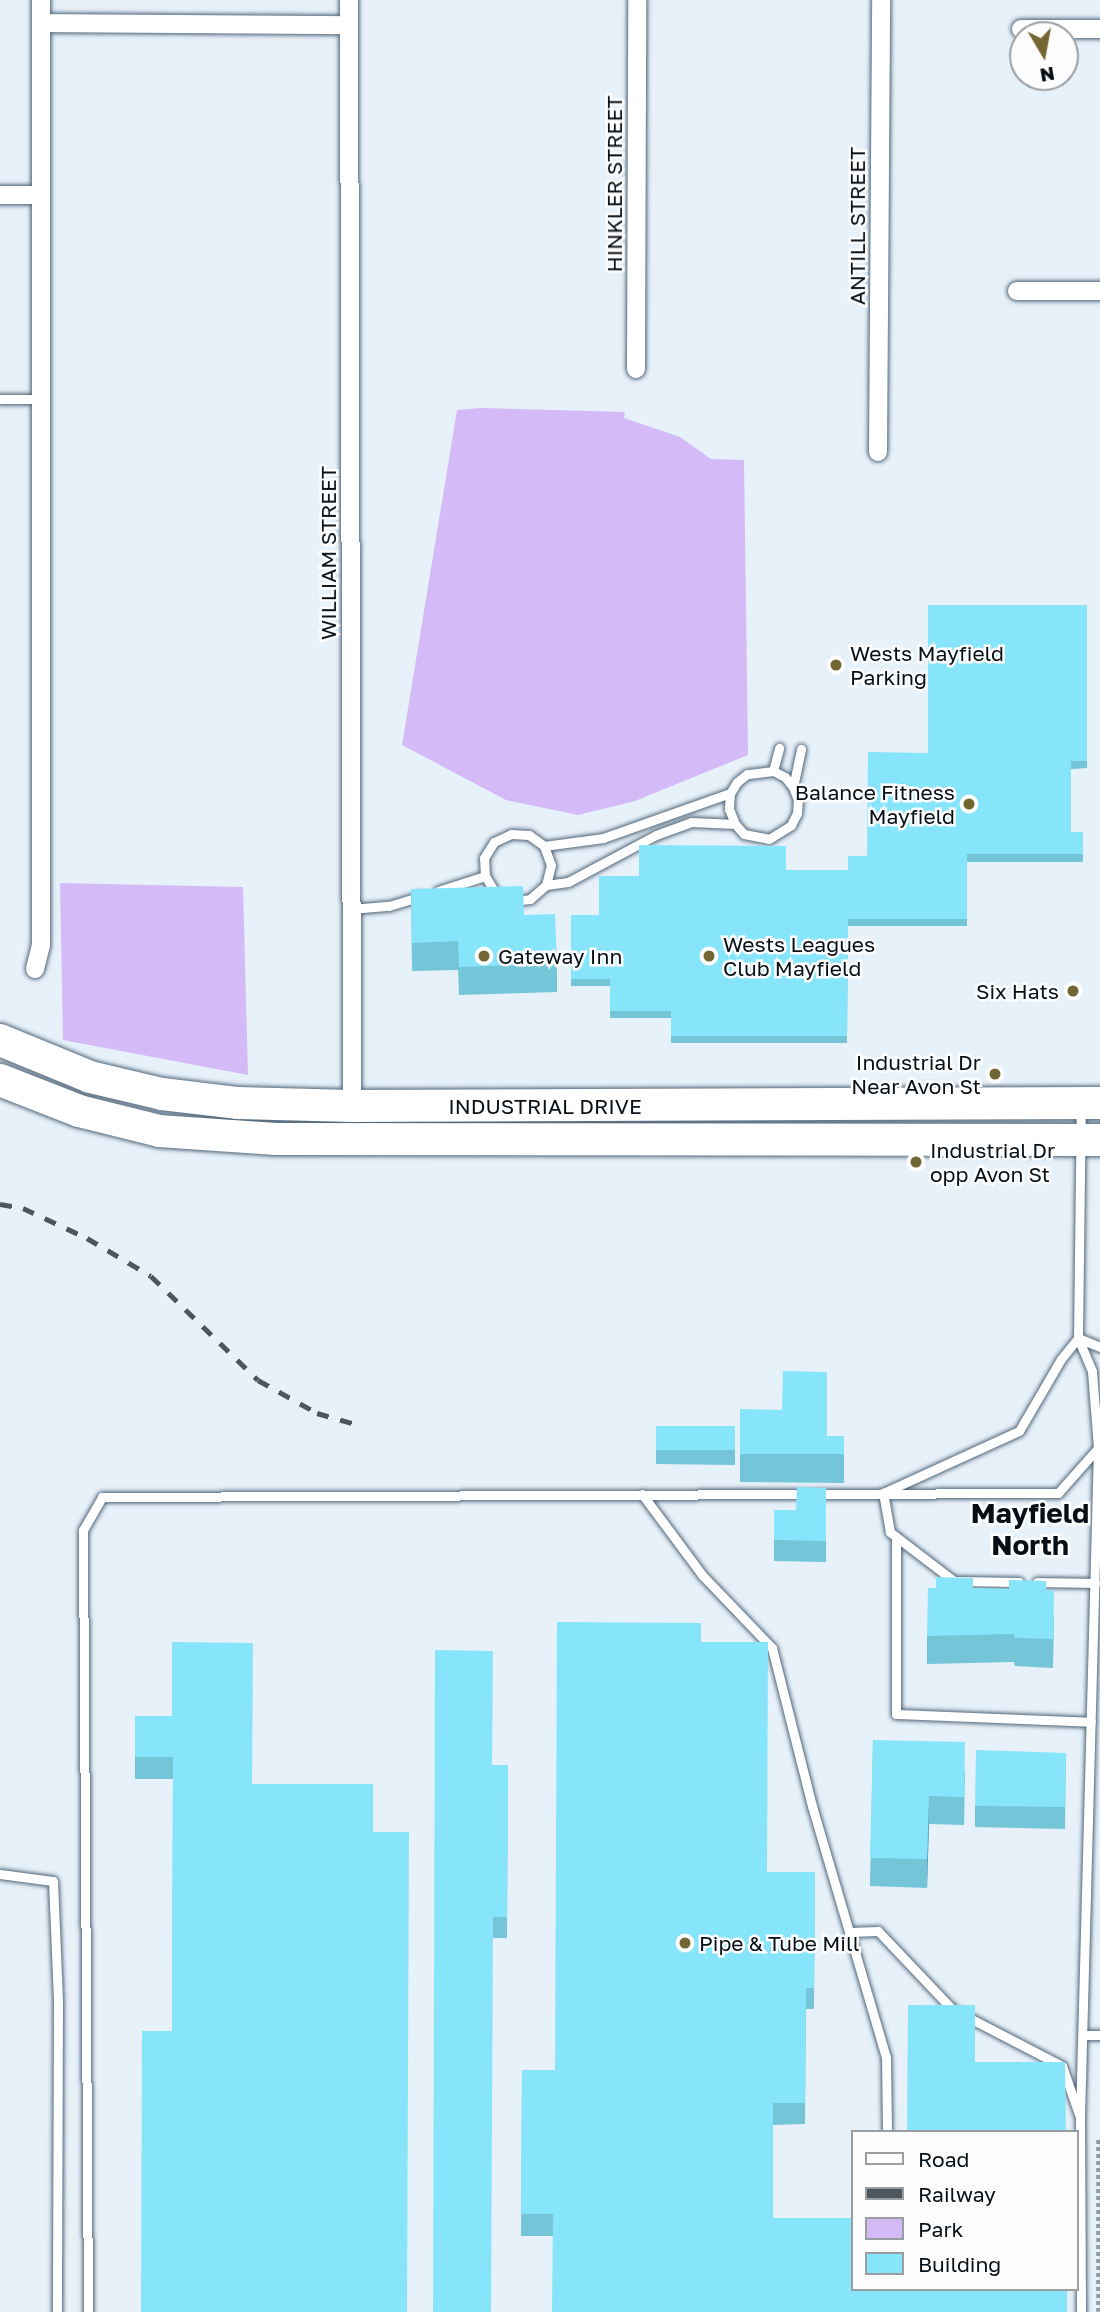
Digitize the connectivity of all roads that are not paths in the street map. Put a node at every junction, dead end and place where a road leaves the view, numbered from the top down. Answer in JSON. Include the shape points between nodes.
{"nodes":[{"id":1,"x":41,"y":0,"type":"edge"},
{"id":2,"x":349,"y":0,"type":"edge"},
{"id":3,"x":637,"y":0,"type":"edge"},
{"id":4,"x":881,"y":0,"type":"edge"},
{"id":5,"x":41,"y":23,"type":"junction"},
{"id":6,"x":349,"y":25,"type":"junction"},
{"id":7,"x":1079,"y":29,"type":"edge"},
{"id":8,"x":1100,"y":29,"type":"edge"},
{"id":9,"x":0,"y":195,"type":"edge"},
{"id":10,"x":39,"y":195,"type":"junction"},
{"id":11,"x":1017,"y":290,"type":"dead end"},
{"id":12,"x":1100,"y":291,"type":"edge"},
{"id":13,"x":636,"y":369,"type":"dead end"},
{"id":14,"x":0,"y":399,"type":"edge"},
{"id":15,"x":40,"y":399,"type":"junction"},
{"id":16,"x":878,"y":452,"type":"dead end"},
{"id":17,"x":779,"y":748,"type":"dead end"},
{"id":18,"x":801,"y":749,"type":"dead end"},
{"id":19,"x":773,"y":771,"type":"junction"},
{"id":20,"x":793,"y":787,"type":"junction"},
{"id":21,"x":730,"y":793,"type":"junction"},
{"id":22,"x":735,"y":824,"type":"junction"},
{"id":23,"x":544,"y":846,"type":"junction"},
{"id":24,"x":485,"y":876,"type":"junction"},
{"id":25,"x":546,"y":885,"type":"junction"},
{"id":26,"x":351,"y":909,"type":"junction"},
{"id":27,"x":35,"y":969,"type":"dead end"},
{"id":28,"x":0,"y":1040,"type":"edge"},
{"id":29,"x":2,"y":1083,"type":"edge"},
{"id":30,"x":199,"y":1098,"type":"junction"},
{"id":31,"x":1090,"y":1103,"type":"edge"},
{"id":32,"x":352,"y":1106,"type":"junction"},
{"id":33,"x":198,"y":1133,"type":"junction"},
{"id":34,"x":1090,"y":1140,"type":"edge"},
{"id":35,"x":1078,"y":1338,"type":"junction"},
{"id":36,"x":1100,"y":1347,"type":"edge"},
{"id":37,"x":1098,"y":1448,"type":"edge"},
{"id":38,"x":883,"y":1493,"type":"junction"},
{"id":39,"x":642,"y":1494,"type":"junction"},
{"id":40,"x":896,"y":1537,"type":"junction"},
{"id":41,"x":1095,"y":1583,"type":"junction"},
{"id":42,"x":1091,"y":1722,"type":"junction"},
{"id":43,"x":0,"y":1874,"type":"edge"},
{"id":44,"x":849,"y":1932,"type":"junction"},
{"id":45,"x":1083,"y":2035,"type":"junction"},
{"id":46,"x":1100,"y":2035,"type":"edge"},
{"id":47,"x":1080,"y":2117,"type":"junction"},
{"id":48,"x":887,"y":2130,"type":"edge"},
{"id":49,"x":57,"y":2312,"type":"edge"},
{"id":50,"x":88,"y":2312,"type":"edge"},
{"id":51,"x":1081,"y":2312,"type":"edge"}],
"edges":[{"from":1,"to":5,"type":"street"},
{"from":2,"to":6,"type":"street","name":"WILLIAM STREET"},
{"from":3,"to":13,"type":"street","name":"HINKLER STREET"},
{"from":4,"to":16,"type":"street","name":"ANTILL STREET"},
{"from":5,"to":6,"type":"street"},
{"from":5,"to":10,"type":"street"},
{"from":6,"to":26,"type":"street","name":"WILLIAM STREET"},
{"from":7,"to":8,"type":"street"},
{"from":9,"to":10,"type":"street"},
{"from":10,"to":15,"type":"street"},
{"from":11,"to":12,"type":"street"},
{"from":14,"to":15,"type":"lane"},
{"from":15,"to":27,"type":"street","via":[[41,945]]},
{"from":17,"to":19,"type":"lane"},
{"from":18,"to":20,"type":"lane"},
{"from":19,"to":20,"type":"lane"},
{"from":19,"to":21,"type":"lane","via":[[747,774]]},
{"from":20,"to":22,"type":"lane","via":[[797,813],[782,834],[756,838]]},
{"from":21,"to":22,"type":"lane","via":[[729,809]]},
{"from":21,"to":23,"type":"lane","via":[[603,838]]},
{"from":22,"to":25,"type":"lane","via":[[691,822],[656,835],[568,882]]},
{"from":23,"to":24,"type":"lane","via":[[529,835],[502,837],[484,858]]},
{"from":23,"to":25,"type":"lane","via":[[551,865]]},
{"from":24,"to":25,"type":"lane","via":[[496,894],[509,900],[530,899]]},
{"from":24,"to":26,"type":"lane","via":[[389,906]]},
{"from":26,"to":32,"type":"street","name":"WILLIAM STREET"},
{"from":28,"to":30,"type":"highway","name":"INDUSTRIAL DRIVE","via":[[90,1077]]},
{"from":29,"to":33,"type":"highway","name":"INDUSTRIAL DRIVE","via":[[79,1111],[159,1131]]},
{"from":30,"to":32,"type":"highway","name":"INDUSTRIAL DRIVE"},
{"from":30,"to":33,"type":"street"},
{"from":31,"to":32,"type":"highway","name":"INDUSTRIAL DRIVE"},
{"from":31,"to":34,"type":"lane"},
{"from":33,"to":34,"type":"highway","name":"INDUSTRIAL DRIVE","via":[[276,1139]]},
{"from":34,"to":35,"type":"lane"},
{"from":35,"to":36,"type":"lane"},
{"from":35,"to":37,"type":"lane","via":[[1092,1371]]},
{"from":35,"to":38,"type":"lane","via":[[1019,1432]]},
{"from":37,"to":38,"type":"lane","via":[[1059,1493]]},
{"from":37,"to":41,"type":"lane"},
{"from":38,"to":39,"type":"lane"},
{"from":38,"to":40,"type":"lane","via":[[890,1532]]},
{"from":39,"to":44,"type":"lane","via":[[703,1576],[772,1648]]},
{"from":39,"to":50,"type":"lane","via":[[102,1497],[83,1530]]},
{"from":40,"to":41,"type":"lane","via":[[954,1581]]},
{"from":40,"to":42,"type":"lane","via":[[896,1713]]},
{"from":41,"to":42,"type":"lane"},
{"from":42,"to":45,"type":"lane"},
{"from":43,"to":49,"type":"lane","via":[[53,1881],[58,2000]]},
{"from":44,"to":47,"type":"lane","via":[[878,1931],[952,2009],[1062,2066]]},
{"from":44,"to":48,"type":"lane","via":[[887,2057]]},
{"from":45,"to":46,"type":"lane"},
{"from":45,"to":47,"type":"lane"},
{"from":47,"to":51,"type":"lane"}]}
